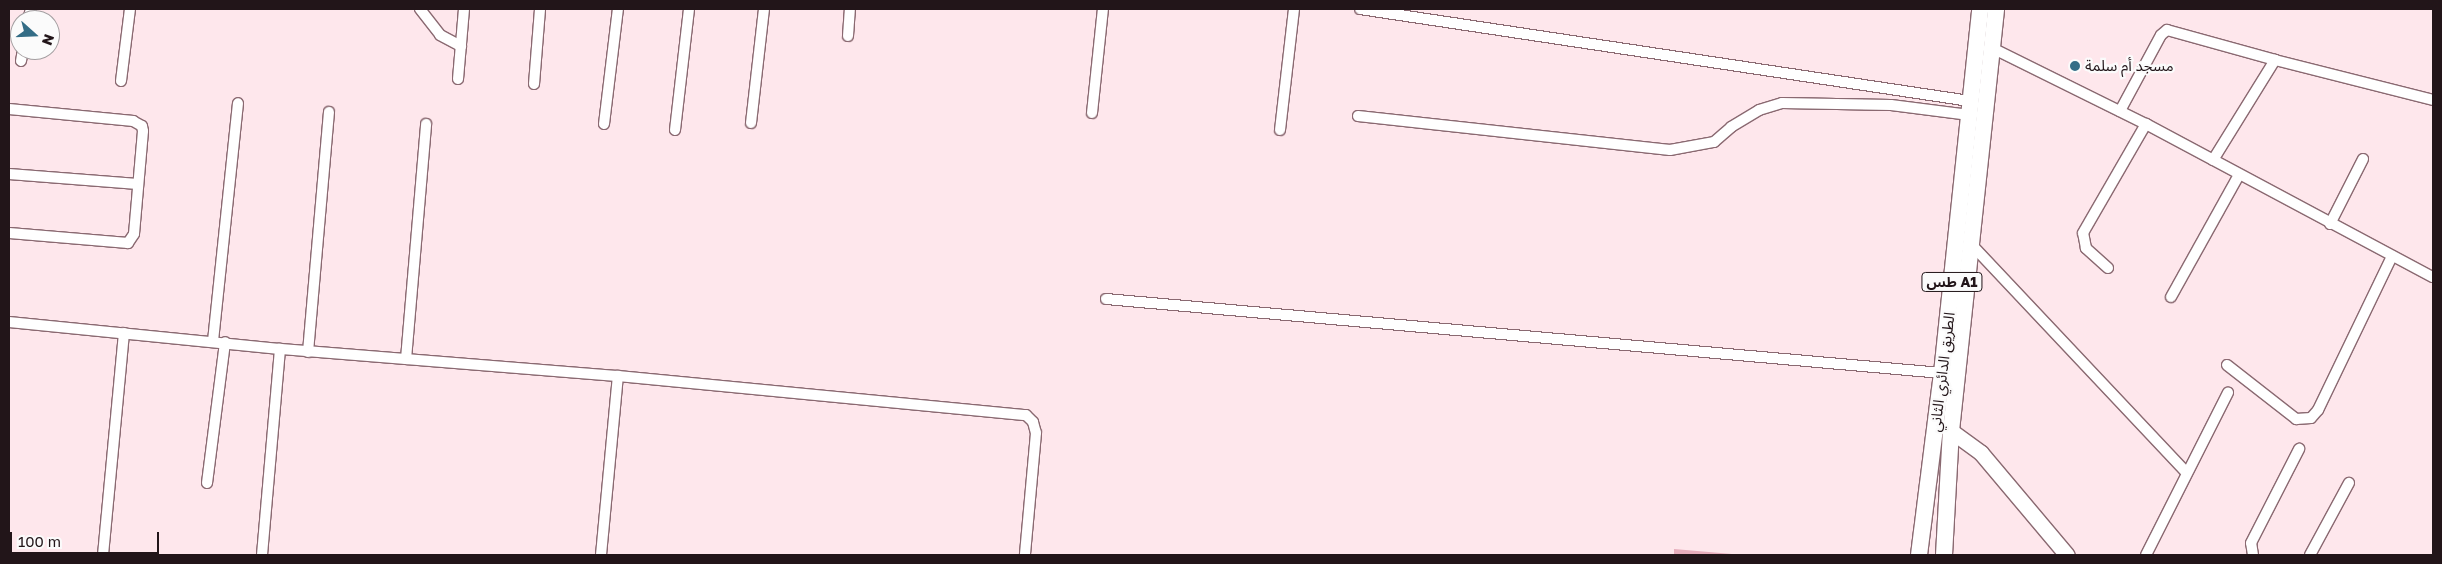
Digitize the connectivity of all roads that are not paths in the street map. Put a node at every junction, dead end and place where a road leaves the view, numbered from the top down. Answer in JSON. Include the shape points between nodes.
{"nodes":[{"id":1,"x":130,"y":9,"type":"edge"},
{"id":2,"x":420,"y":9,"type":"edge"},
{"id":3,"x":464,"y":9,"type":"edge"},
{"id":4,"x":540,"y":9,"type":"edge"},
{"id":5,"x":618,"y":9,"type":"edge"},
{"id":6,"x":689,"y":9,"type":"edge"},
{"id":7,"x":764,"y":9,"type":"edge"},
{"id":8,"x":850,"y":9,"type":"edge"},
{"id":9,"x":1103,"y":9,"type":"edge"},
{"id":10,"x":1294,"y":9,"type":"edge"},
{"id":11,"x":1360,"y":9,"type":"edge"},
{"id":12,"x":1980,"y":9,"type":"edge"},
{"id":13,"x":1996,"y":9,"type":"edge"},
{"id":14,"x":848,"y":36,"type":"dead end"},
{"id":15,"x":461,"y":46,"type":"junction"},
{"id":16,"x":1992,"y":48,"type":"junction"},
{"id":17,"x":2275,"y":60,"type":"junction"},
{"id":18,"x":458,"y":79,"type":"dead end"},
{"id":19,"x":121,"y":81,"type":"dead end"},
{"id":20,"x":534,"y":84,"type":"dead end"},
{"id":21,"x":2433,"y":100,"type":"edge"},
{"id":22,"x":238,"y":103,"type":"dead end"},
{"id":23,"x":1970,"y":108,"type":"junction"},
{"id":24,"x":9,"y":109,"type":"edge"},
{"id":25,"x":2120,"y":111,"type":"junction"},
{"id":26,"x":328,"y":112,"type":"dead end"},
{"id":27,"x":1092,"y":113,"type":"dead end"},
{"id":28,"x":1358,"y":116,"type":"dead end"},
{"id":29,"x":751,"y":123,"type":"dead end"},
{"id":30,"x":426,"y":124,"type":"dead end"},
{"id":31,"x":604,"y":124,"type":"dead end"},
{"id":32,"x":2146,"y":124,"type":"junction"},
{"id":33,"x":675,"y":130,"type":"dead end"},
{"id":34,"x":1280,"y":130,"type":"dead end"},
{"id":35,"x":2363,"y":159,"type":"dead end"},
{"id":36,"x":2213,"y":160,"type":"junction"},
{"id":37,"x":9,"y":174,"type":"edge"},
{"id":38,"x":2239,"y":175,"type":"junction"},
{"id":39,"x":138,"y":184,"type":"junction"},
{"id":40,"x":2330,"y":224,"type":"junction"},
{"id":41,"x":9,"y":233,"type":"edge"},
{"id":42,"x":1971,"y":244,"type":"junction"},
{"id":43,"x":2392,"y":256,"type":"junction"},
{"id":44,"x":2108,"y":268,"type":"dead end"},
{"id":45,"x":2433,"y":277,"type":"edge"},
{"id":46,"x":2171,"y":297,"type":"dead end"},
{"id":47,"x":1106,"y":299,"type":"dead end"},
{"id":48,"x":9,"y":322,"type":"edge"},
{"id":49,"x":124,"y":333,"type":"junction"},
{"id":50,"x":213,"y":341,"type":"junction"},
{"id":51,"x":225,"y":342,"type":"junction"},
{"id":52,"x":280,"y":350,"type":"junction"},
{"id":53,"x":308,"y":352,"type":"junction"},
{"id":54,"x":406,"y":359,"type":"junction"},
{"id":55,"x":2227,"y":365,"type":"dead end"},
{"id":56,"x":1942,"y":373,"type":"junction"},
{"id":57,"x":618,"y":376,"type":"junction"},
{"id":58,"x":2228,"y":393,"type":"dead end"},
{"id":59,"x":1951,"y":432,"type":"junction"},
{"id":60,"x":2299,"y":449,"type":"dead end"},
{"id":61,"x":2186,"y":472,"type":"junction"},
{"id":62,"x":2349,"y":482,"type":"dead end"},
{"id":63,"x":207,"y":483,"type":"dead end"},
{"id":64,"x":103,"y":555,"type":"edge"},
{"id":65,"x":262,"y":555,"type":"edge"},
{"id":66,"x":601,"y":555,"type":"edge"},
{"id":67,"x":1025,"y":555,"type":"edge"},
{"id":68,"x":1919,"y":555,"type":"edge"},
{"id":69,"x":1944,"y":555,"type":"edge"},
{"id":70,"x":2067,"y":555,"type":"edge"},
{"id":71,"x":2146,"y":555,"type":"edge"},
{"id":72,"x":2253,"y":555,"type":"edge"},
{"id":73,"x":2310,"y":555,"type":"edge"}],
"edges":[{"from":1,"to":19,"type":"street"},
{"from":2,"to":15,"type":"street","via":[[440,35]]},
{"from":3,"to":15,"type":"street"},
{"from":4,"to":20,"type":"street"},
{"from":5,"to":31,"type":"street"},
{"from":6,"to":33,"type":"street"},
{"from":7,"to":29,"type":"street"},
{"from":8,"to":14,"type":"street"},
{"from":9,"to":27,"type":"street"},
{"from":10,"to":34,"type":"street"},
{"from":11,"to":23,"type":"street"},
{"from":12,"to":23,"type":"highway","name":"الطريق الدائري الثاني","number":"طس A1"},
{"from":13,"to":16,"type":"highway","name":"الطريق الدائري الثاني","number":"طس A1"},
{"from":15,"to":18,"type":"street"},
{"from":16,"to":25,"type":"street"},
{"from":16,"to":42,"type":"highway","name":"الطريق الدائري الثاني","number":"طس A1"},
{"from":17,"to":21,"type":"street"},
{"from":17,"to":25,"type":"street","via":[[2167,30],[2161,35]]},
{"from":17,"to":36,"type":"street"},
{"from":22,"to":50,"type":"street"},
{"from":23,"to":28,"type":"street","via":[[1782,103],[1759,110],[1731,126],[1714,142],[1670,150]]},
{"from":23,"to":56,"type":"highway","name":"الطريق الدائري الثاني","number":"طس A1"},
{"from":24,"to":39,"type":"street","via":[[138,122],[143,131]]},
{"from":25,"to":32,"type":"street"},
{"from":26,"to":53,"type":"street"},
{"from":30,"to":54,"type":"street"},
{"from":32,"to":36,"type":"street"},
{"from":32,"to":44,"type":"street","via":[[2084,234],[2086,248]]},
{"from":35,"to":40,"type":"street"},
{"from":36,"to":38,"type":"street"},
{"from":37,"to":39,"type":"street"},
{"from":38,"to":40,"type":"street"},
{"from":38,"to":46,"type":"street"},
{"from":39,"to":41,"type":"street","via":[[134,234],[128,243]]},
{"from":40,"to":43,"type":"street"},
{"from":42,"to":59,"type":"highway","name":"الطريق الدائري الثاني","number":"طس A1"},
{"from":42,"to":61,"type":"street"},
{"from":43,"to":45,"type":"street"},
{"from":43,"to":55,"type":"street","via":[[2318,410],[2311,418],[2296,419]]},
{"from":47,"to":56,"type":"street"},
{"from":48,"to":49,"type":"street"},
{"from":49,"to":50,"type":"street"},
{"from":49,"to":64,"type":"street"},
{"from":50,"to":51,"type":"street"},
{"from":51,"to":52,"type":"street"},
{"from":51,"to":63,"type":"street"},
{"from":52,"to":53,"type":"street"},
{"from":52,"to":65,"type":"street"},
{"from":53,"to":54,"type":"street"},
{"from":54,"to":57,"type":"street"},
{"from":56,"to":68,"type":"highway","name":"الطريق الدائري الثاني","number":"طس A1"},
{"from":57,"to":66,"type":"street"},
{"from":57,"to":67,"type":"street","via":[[1026,416],[1033,422],[1036,433]]},
{"from":58,"to":61,"type":"street"},
{"from":59,"to":69,"type":"highway","name":"الطريق الدائري الثاني","number":"طس A1"},
{"from":59,"to":70,"type":"main road","via":[[1981,453]]},
{"from":60,"to":72,"type":"street","via":[[2251,543]]},
{"from":61,"to":71,"type":"street"},
{"from":62,"to":73,"type":"street"}]}
